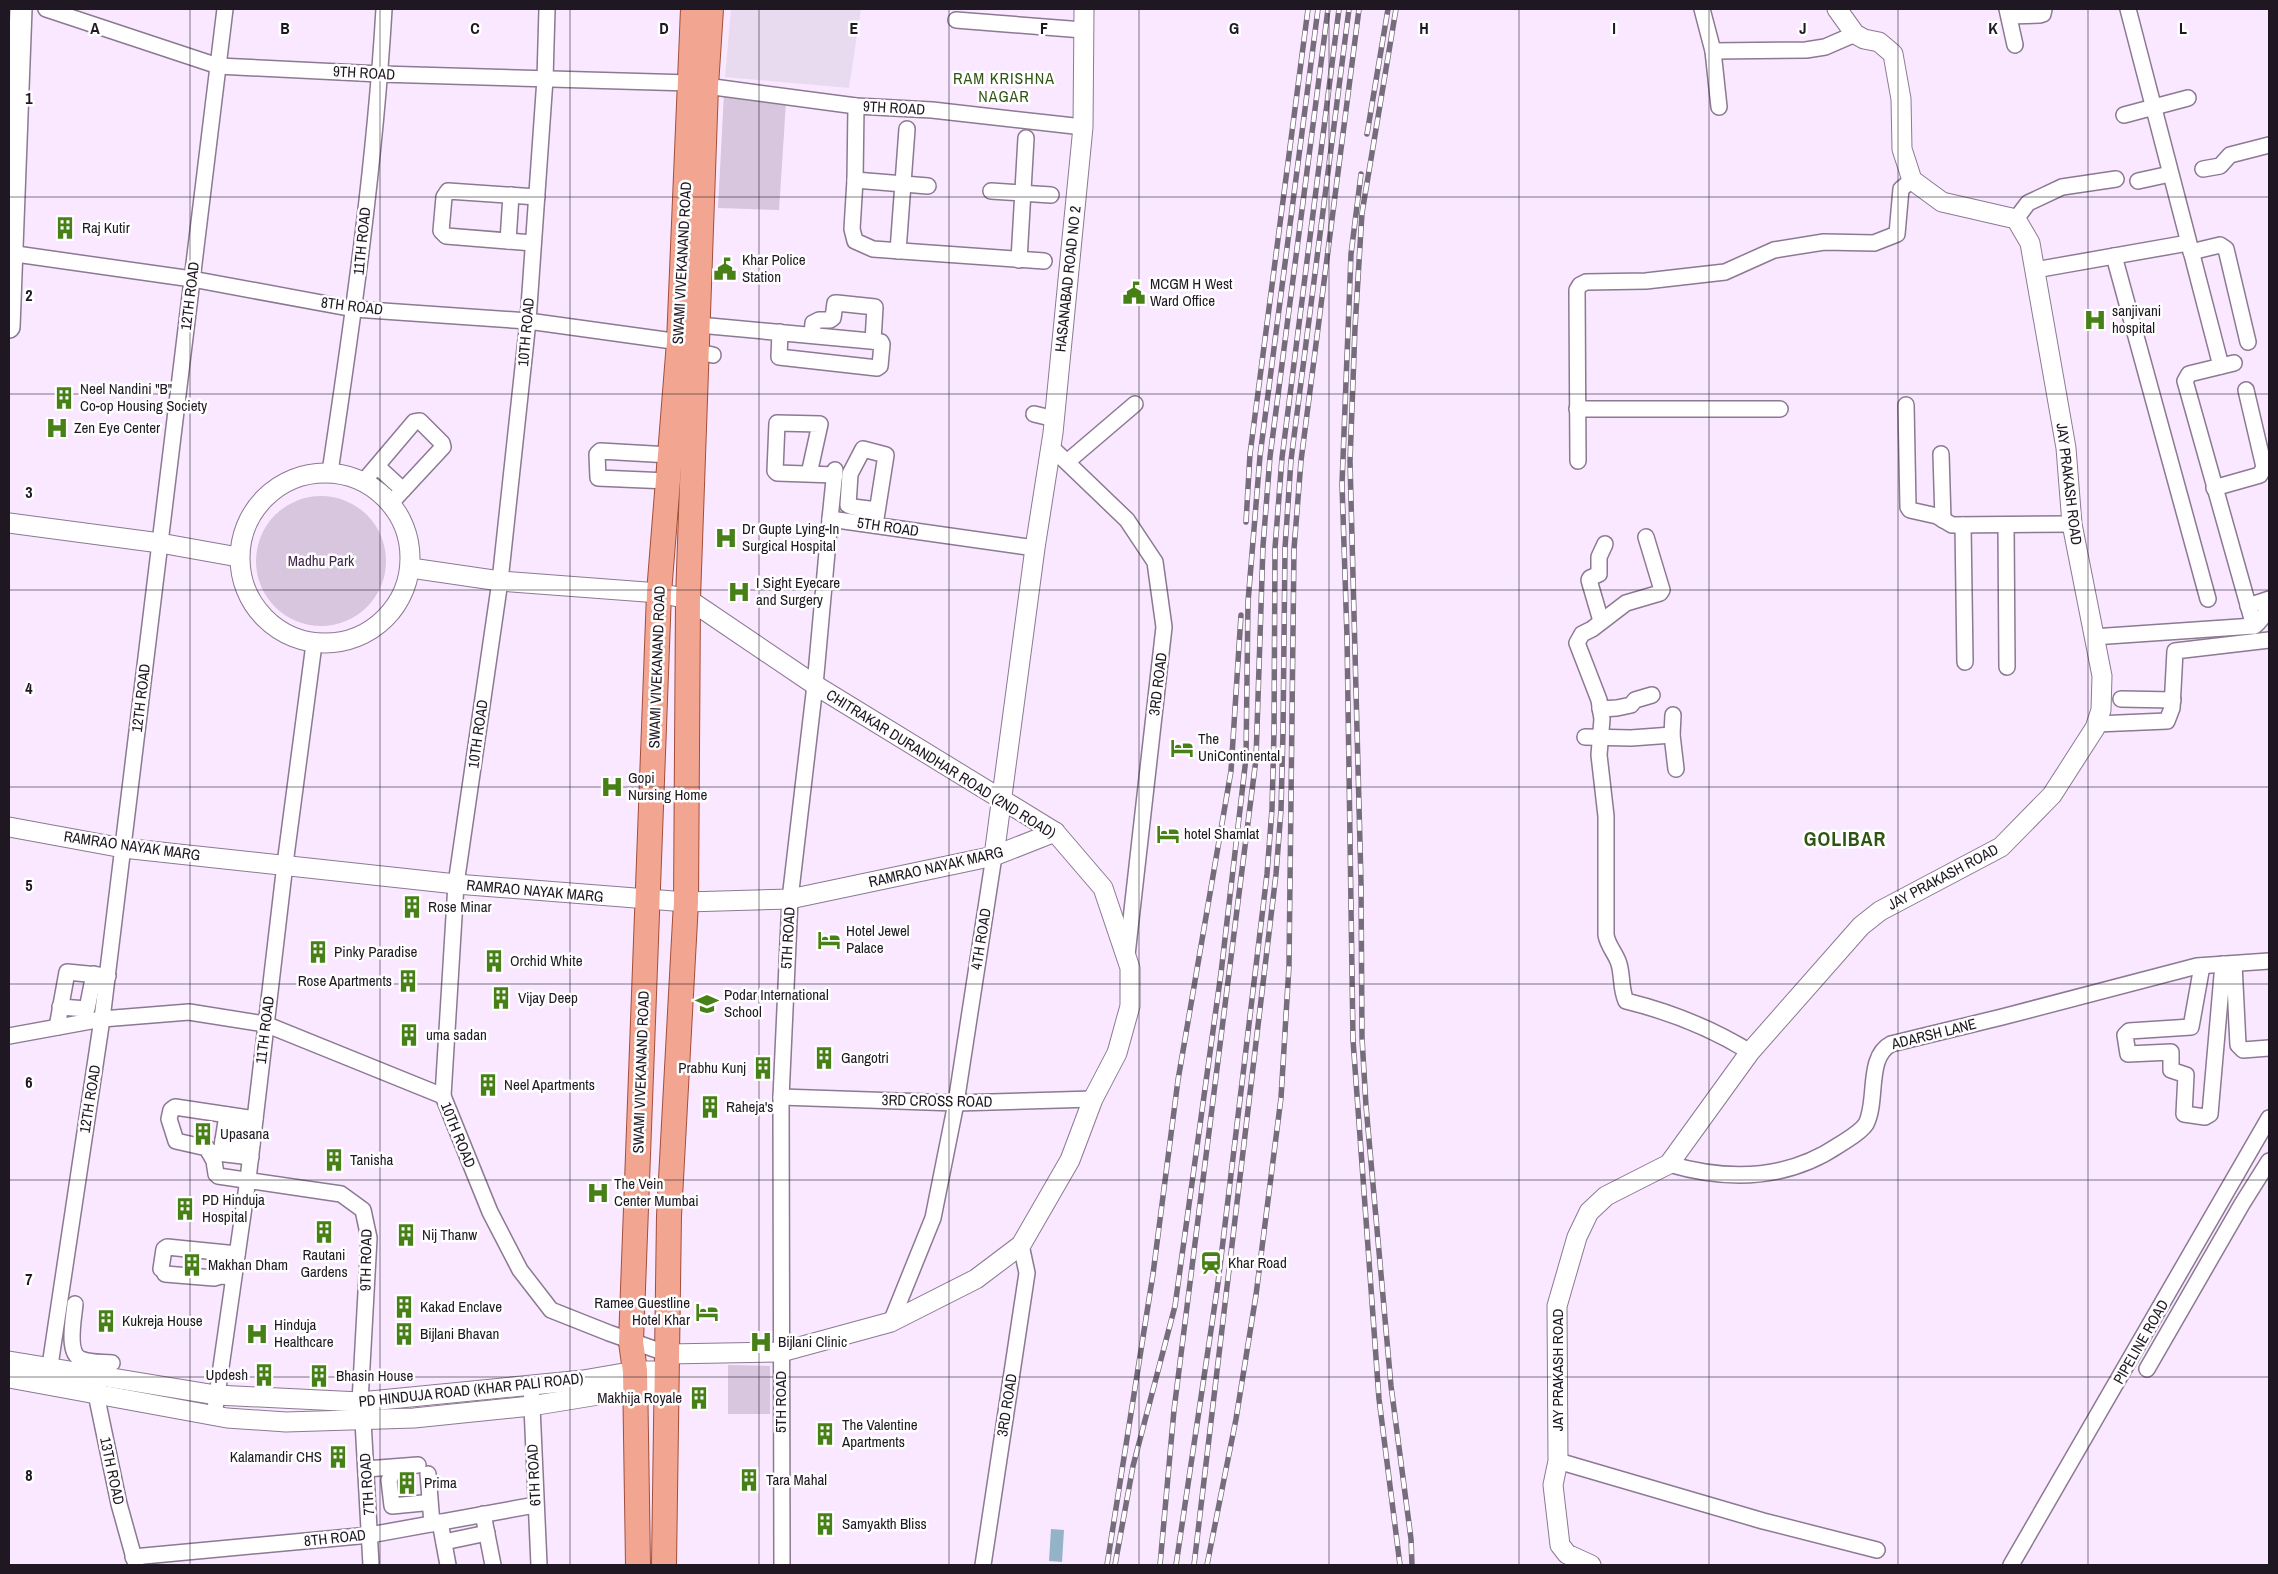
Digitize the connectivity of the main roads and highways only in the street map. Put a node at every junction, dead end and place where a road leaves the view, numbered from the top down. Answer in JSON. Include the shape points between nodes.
{"nodes":[{"id":1,"x":21,"y":9,"type":"edge"},
{"id":2,"x":693,"y":9,"type":"edge"},
{"id":3,"x":711,"y":9,"type":"edge"},
{"id":4,"x":698,"y":85,"type":"junction"},
{"id":5,"x":10,"y":253,"type":"edge"},
{"id":6,"x":9,"y":327,"type":"edge"},
{"id":7,"x":686,"y":395,"type":"junction"},
{"id":8,"x":638,"y":1565,"type":"edge"},
{"id":9,"x":664,"y":1565,"type":"edge"}],
"edges":[{"from":1,"to":5,"type":"main road"},
{"from":2,"to":4,"type":"main road","name":"SWAMI VIVEKANAND ROAD"},
{"from":3,"to":4,"type":"main road","name":"SWAMI VIVEKANAND ROAD"},
{"from":4,"to":7,"type":"main road","name":"SWAMI VIVEKANAND ROAD","via":[[697,344]]},
{"from":5,"to":6,"type":"main road"},
{"from":7,"to":8,"type":"main road","name":"SWAMI VIVEKANAND ROAD","via":[[670,455],[660,593],[631,1342],[635,1380]]},
{"from":7,"to":9,"type":"main road","name":"SWAMI VIVEKANAND ROAD","via":[[686,902],[669,1216]]}]}
